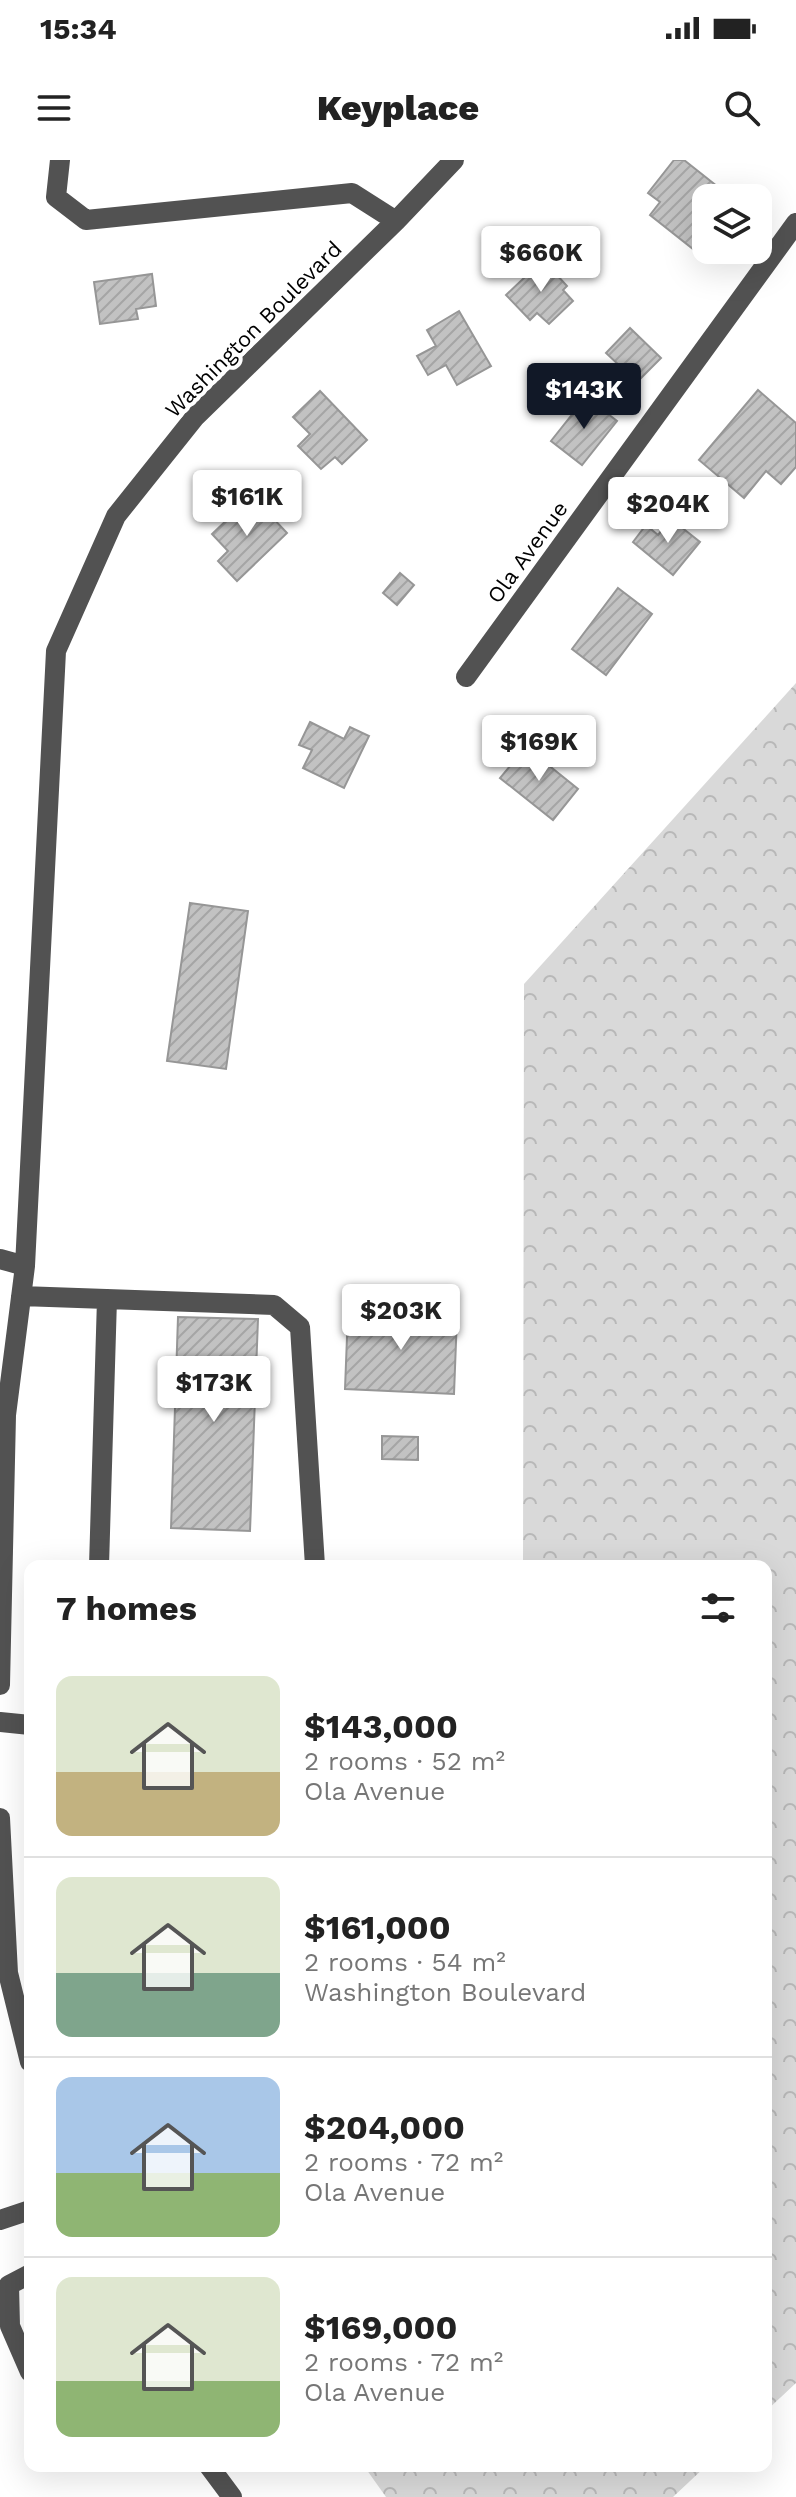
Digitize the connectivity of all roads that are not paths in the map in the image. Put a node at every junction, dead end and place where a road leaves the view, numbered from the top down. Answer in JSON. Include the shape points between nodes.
{"nodes":[{"id":1,"x":60,"y":160,"type":"edge"},
{"id":2,"x":454,"y":160,"type":"edge"},
{"id":3,"x":396,"y":221,"type":"junction"},
{"id":4,"x":796,"y":223,"type":"edge"},
{"id":5,"x":466,"y":677,"type":"dead end"},
{"id":6,"x":0,"y":1259,"type":"edge"},
{"id":7,"x":25,"y":1266,"type":"junction"},
{"id":8,"x":21,"y":1296,"type":"junction"},
{"id":9,"x":107,"y":1299,"type":"junction"},
{"id":10,"x":99,"y":1560,"type":"edge"},
{"id":11,"x":315,"y":1560,"type":"edge"},
{"id":12,"x":0,"y":1652,"type":"edge"},
{"id":13,"x":0,"y":1685,"type":"edge"},
{"id":14,"x":0,"y":1722,"type":"edge"},
{"id":15,"x":24,"y":1724,"type":"edge"},
{"id":16,"x":0,"y":1818,"type":"edge"},
{"id":17,"x":4,"y":1973,"type":"edge"},
{"id":18,"x":24,"y":2041,"type":"edge"},
{"id":19,"x":24,"y":2212,"type":"edge"},
{"id":20,"x":0,"y":2220,"type":"edge"},
{"id":21,"x":24,"y":2277,"type":"edge"},
{"id":22,"x":24,"y":2358,"type":"edge"},
{"id":23,"x":213,"y":2472,"type":"edge"},
{"id":24,"x":232,"y":2497,"type":"edge"}],
"edges":[{"from":1,"to":3,"type":"street","via":[[56,197],[86,220],[352,193]]},
{"from":2,"to":3,"type":"street","name":"Washington Boulevard"},
{"from":3,"to":7,"type":"street","name":"Washington Boulevard","via":[[195,417],[126,503],[56,651]]},
{"from":4,"to":5,"type":"street","name":"Ola Avenue"},
{"from":6,"to":7,"type":"street"},
{"from":7,"to":8,"type":"street","name":"Washington Boulevard"},
{"from":8,"to":9,"type":"street"},
{"from":8,"to":12,"type":"street","name":"Washington Boulevard","via":[[6,1415]]},
{"from":9,"to":10,"type":"street"},
{"from":9,"to":11,"type":"street","via":[[274,1305],[300,1327]]},
{"from":12,"to":13,"type":"street","name":"Washington Boulevard"},
{"from":14,"to":15,"type":"street"},
{"from":16,"to":17,"type":"street"},
{"from":17,"to":18,"type":"street"},
{"from":19,"to":20,"type":"street"},
{"from":21,"to":22,"type":"street","via":[[9,2285],[10,2326]]},
{"from":23,"to":24,"type":"street"}]}
